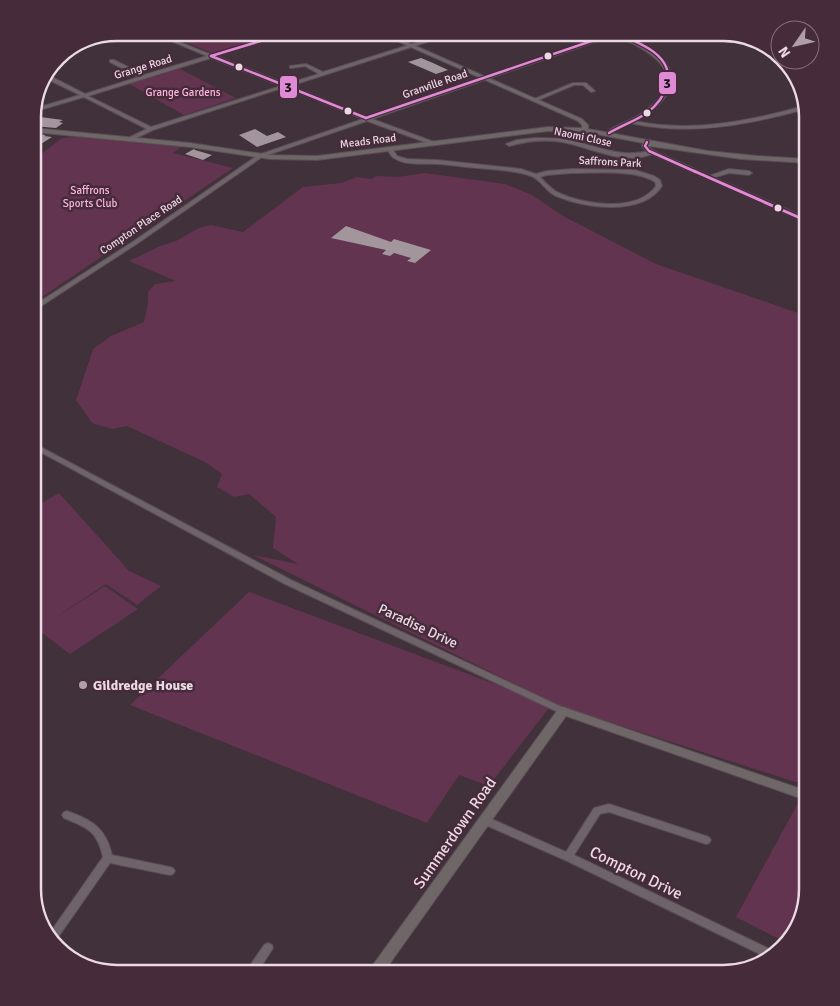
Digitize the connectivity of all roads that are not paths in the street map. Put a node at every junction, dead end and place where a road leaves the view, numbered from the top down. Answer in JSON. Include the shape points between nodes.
{"nodes":[{"id":1,"x":175,"y":41,"type":"edge"},
{"id":2,"x":258,"y":41,"type":"edge"},
{"id":3,"x":401,"y":41,"type":"edge"},
{"id":4,"x":424,"y":41,"type":"edge"},
{"id":5,"x":592,"y":41,"type":"edge"},
{"id":6,"x":644,"y":41,"type":"edge"},
{"id":7,"x":638,"y":42,"type":"joint"},
{"id":8,"x":411,"y":45,"type":"junction"},
{"id":9,"x":211,"y":56,"type":"junction"},
{"id":10,"x":112,"y":61,"type":"dead end"},
{"id":11,"x":292,"y":67,"type":"dead end"},
{"id":12,"x":323,"y":74,"type":"junction"},
{"id":13,"x":143,"y":77,"type":"junction"},
{"id":14,"x":485,"y":78,"type":"junction"},
{"id":15,"x":52,"y":79,"type":"edge"},
{"id":16,"x":285,"y":86,"type":"junction"},
{"id":17,"x":593,"y":90,"type":"dead end"},
{"id":18,"x":84,"y":95,"type":"junction"},
{"id":19,"x":534,"y":100,"type":"junction"},
{"id":20,"x":42,"y":108,"type":"edge"},
{"id":21,"x":798,"y":109,"type":"edge"},
{"id":22,"x":366,"y":118,"type":"junction"},
{"id":23,"x":631,"y":122,"type":"junction"},
{"id":24,"x":151,"y":129,"type":"junction"},
{"id":25,"x":585,"y":129,"type":"junction"},
{"id":26,"x":41,"y":131,"type":"edge"},
{"id":27,"x":610,"y":134,"type":"junction"},
{"id":28,"x":132,"y":138,"type":"junction"},
{"id":29,"x":646,"y":142,"type":"junction"},
{"id":30,"x":435,"y":144,"type":"junction"},
{"id":31,"x":509,"y":144,"type":"dead end"},
{"id":32,"x":390,"y":149,"type":"junction"},
{"id":33,"x":653,"y":152,"type":"junction"},
{"id":34,"x":704,"y":152,"type":"junction"},
{"id":35,"x":799,"y":155,"type":"edge"},
{"id":36,"x":260,"y":156,"type":"junction"},
{"id":37,"x":799,"y":161,"type":"edge"},
{"id":38,"x":749,"y":173,"type":"dead end"},
{"id":39,"x":536,"y":176,"type":"junction"},
{"id":40,"x":709,"y":177,"type":"junction"},
{"id":41,"x":799,"y":217,"type":"edge"},
{"id":42,"x":41,"y":305,"type":"edge"},
{"id":43,"x":41,"y":449,"type":"edge"},
{"id":44,"x":563,"y":712,"type":"junction"},
{"id":45,"x":799,"y":793,"type":"edge"},
{"id":46,"x":67,"y":815,"type":"dead end"},
{"id":47,"x":484,"y":820,"type":"junction"},
{"id":48,"x":706,"y":840,"type":"dead end"},
{"id":49,"x":568,"y":857,"type":"junction"},
{"id":50,"x":108,"y":858,"type":"junction"},
{"id":51,"x":170,"y":870,"type":"dead end"},
{"id":52,"x":55,"y":933,"type":"edge"},
{"id":53,"x":268,"y":948,"type":"dead end"},
{"id":54,"x":765,"y":952,"type":"edge"},
{"id":55,"x":257,"y":965,"type":"edge"},
{"id":56,"x":381,"y":965,"type":"edge"}],
"edges":[{"from":1,"to":9,"type":"street"},
{"from":2,"to":9,"type":"street","name":"Grange Road"},
{"from":3,"to":8,"type":"street"},
{"from":4,"to":8,"type":"street"},
{"from":5,"to":14,"type":"street","name":"Granville Road"},
{"from":6,"to":7,"type":"street"},
{"from":7,"to":23,"type":"street","via":[[664,62],[670,72],[670,82],[655,106]]},
{"from":8,"to":12,"type":"street"},
{"from":8,"to":14,"type":"street"},
{"from":9,"to":13,"type":"street","name":"Grange Road"},
{"from":9,"to":16,"type":"street"},
{"from":10,"to":13,"type":"street"},
{"from":11,"to":12,"type":"street","via":[[306,65]]},
{"from":12,"to":16,"type":"street"},
{"from":13,"to":18,"type":"street","name":"Grange Road"},
{"from":14,"to":19,"type":"street"},
{"from":14,"to":22,"type":"street","name":"Granville Road"},
{"from":15,"to":18,"type":"street"},
{"from":16,"to":22,"type":"street"},
{"from":16,"to":24,"type":"street"},
{"from":17,"to":19,"type":"street","via":[[584,84],[574,84]]},
{"from":18,"to":20,"type":"street","name":"Grange Road"},
{"from":18,"to":24,"type":"street"},
{"from":19,"to":25,"type":"street","via":[[580,120]]},
{"from":21,"to":23,"type":"street","via":[[726,124],[649,125]]},
{"from":22,"to":30,"type":"street"},
{"from":22,"to":36,"type":"street","name":"Granville Road"},
{"from":23,"to":27,"type":"street"},
{"from":24,"to":28,"type":"street"},
{"from":25,"to":27,"type":"street","name":"Meads Road"},
{"from":25,"to":30,"type":"street","name":"Meads Road","via":[[548,129]]},
{"from":26,"to":28,"type":"street","name":"Meads Road"},
{"from":27,"to":29,"type":"street","name":"Meads Road"},
{"from":28,"to":36,"type":"street","name":"Meads Road"},
{"from":29,"to":33,"type":"street","via":[[646,148]]},
{"from":29,"to":34,"type":"street","name":"Meads Road"},
{"from":30,"to":32,"type":"street","name":"Meads Road"},
{"from":31,"to":33,"type":"street","name":"Naomi Close","via":[[541,139],[568,142],[607,154]]},
{"from":32,"to":36,"type":"street","name":"Meads Road","via":[[317,158]]},
{"from":32,"to":39,"type":"street","name":"Saffrons Park","via":[[395,157],[406,161],[520,171]]},
{"from":33,"to":40,"type":"street"},
{"from":34,"to":35,"type":"street","name":"Meads Road"},
{"from":34,"to":37,"type":"street","name":"Meads Road"},
{"from":36,"to":42,"type":"street","name":"Compton Place Road"},
{"from":38,"to":40,"type":"street","via":[[729,171]]},
{"from":39,"to":39,"type":"street","name":"Saffrons Park","via":[[572,171],[630,171],[649,175],[660,186],[640,200],[608,206],[557,194]]},
{"from":40,"to":41,"type":"street"},
{"from":43,"to":44,"type":"street","name":"Paradise Drive","via":[[288,582]]},
{"from":44,"to":45,"type":"street","name":"Paradise Drive"},
{"from":44,"to":47,"type":"street","name":"Summerdown Road"},
{"from":46,"to":50,"type":"street","via":[[96,830],[106,842]]},
{"from":47,"to":49,"type":"street","name":"Compton Drive"},
{"from":47,"to":56,"type":"street","name":"Summerdown Road"},
{"from":48,"to":49,"type":"street","via":[[610,808],[597,811]]},
{"from":49,"to":54,"type":"street","name":"Compton Drive"},
{"from":50,"to":51,"type":"street"},
{"from":50,"to":52,"type":"street"},
{"from":53,"to":55,"type":"street"}]}
